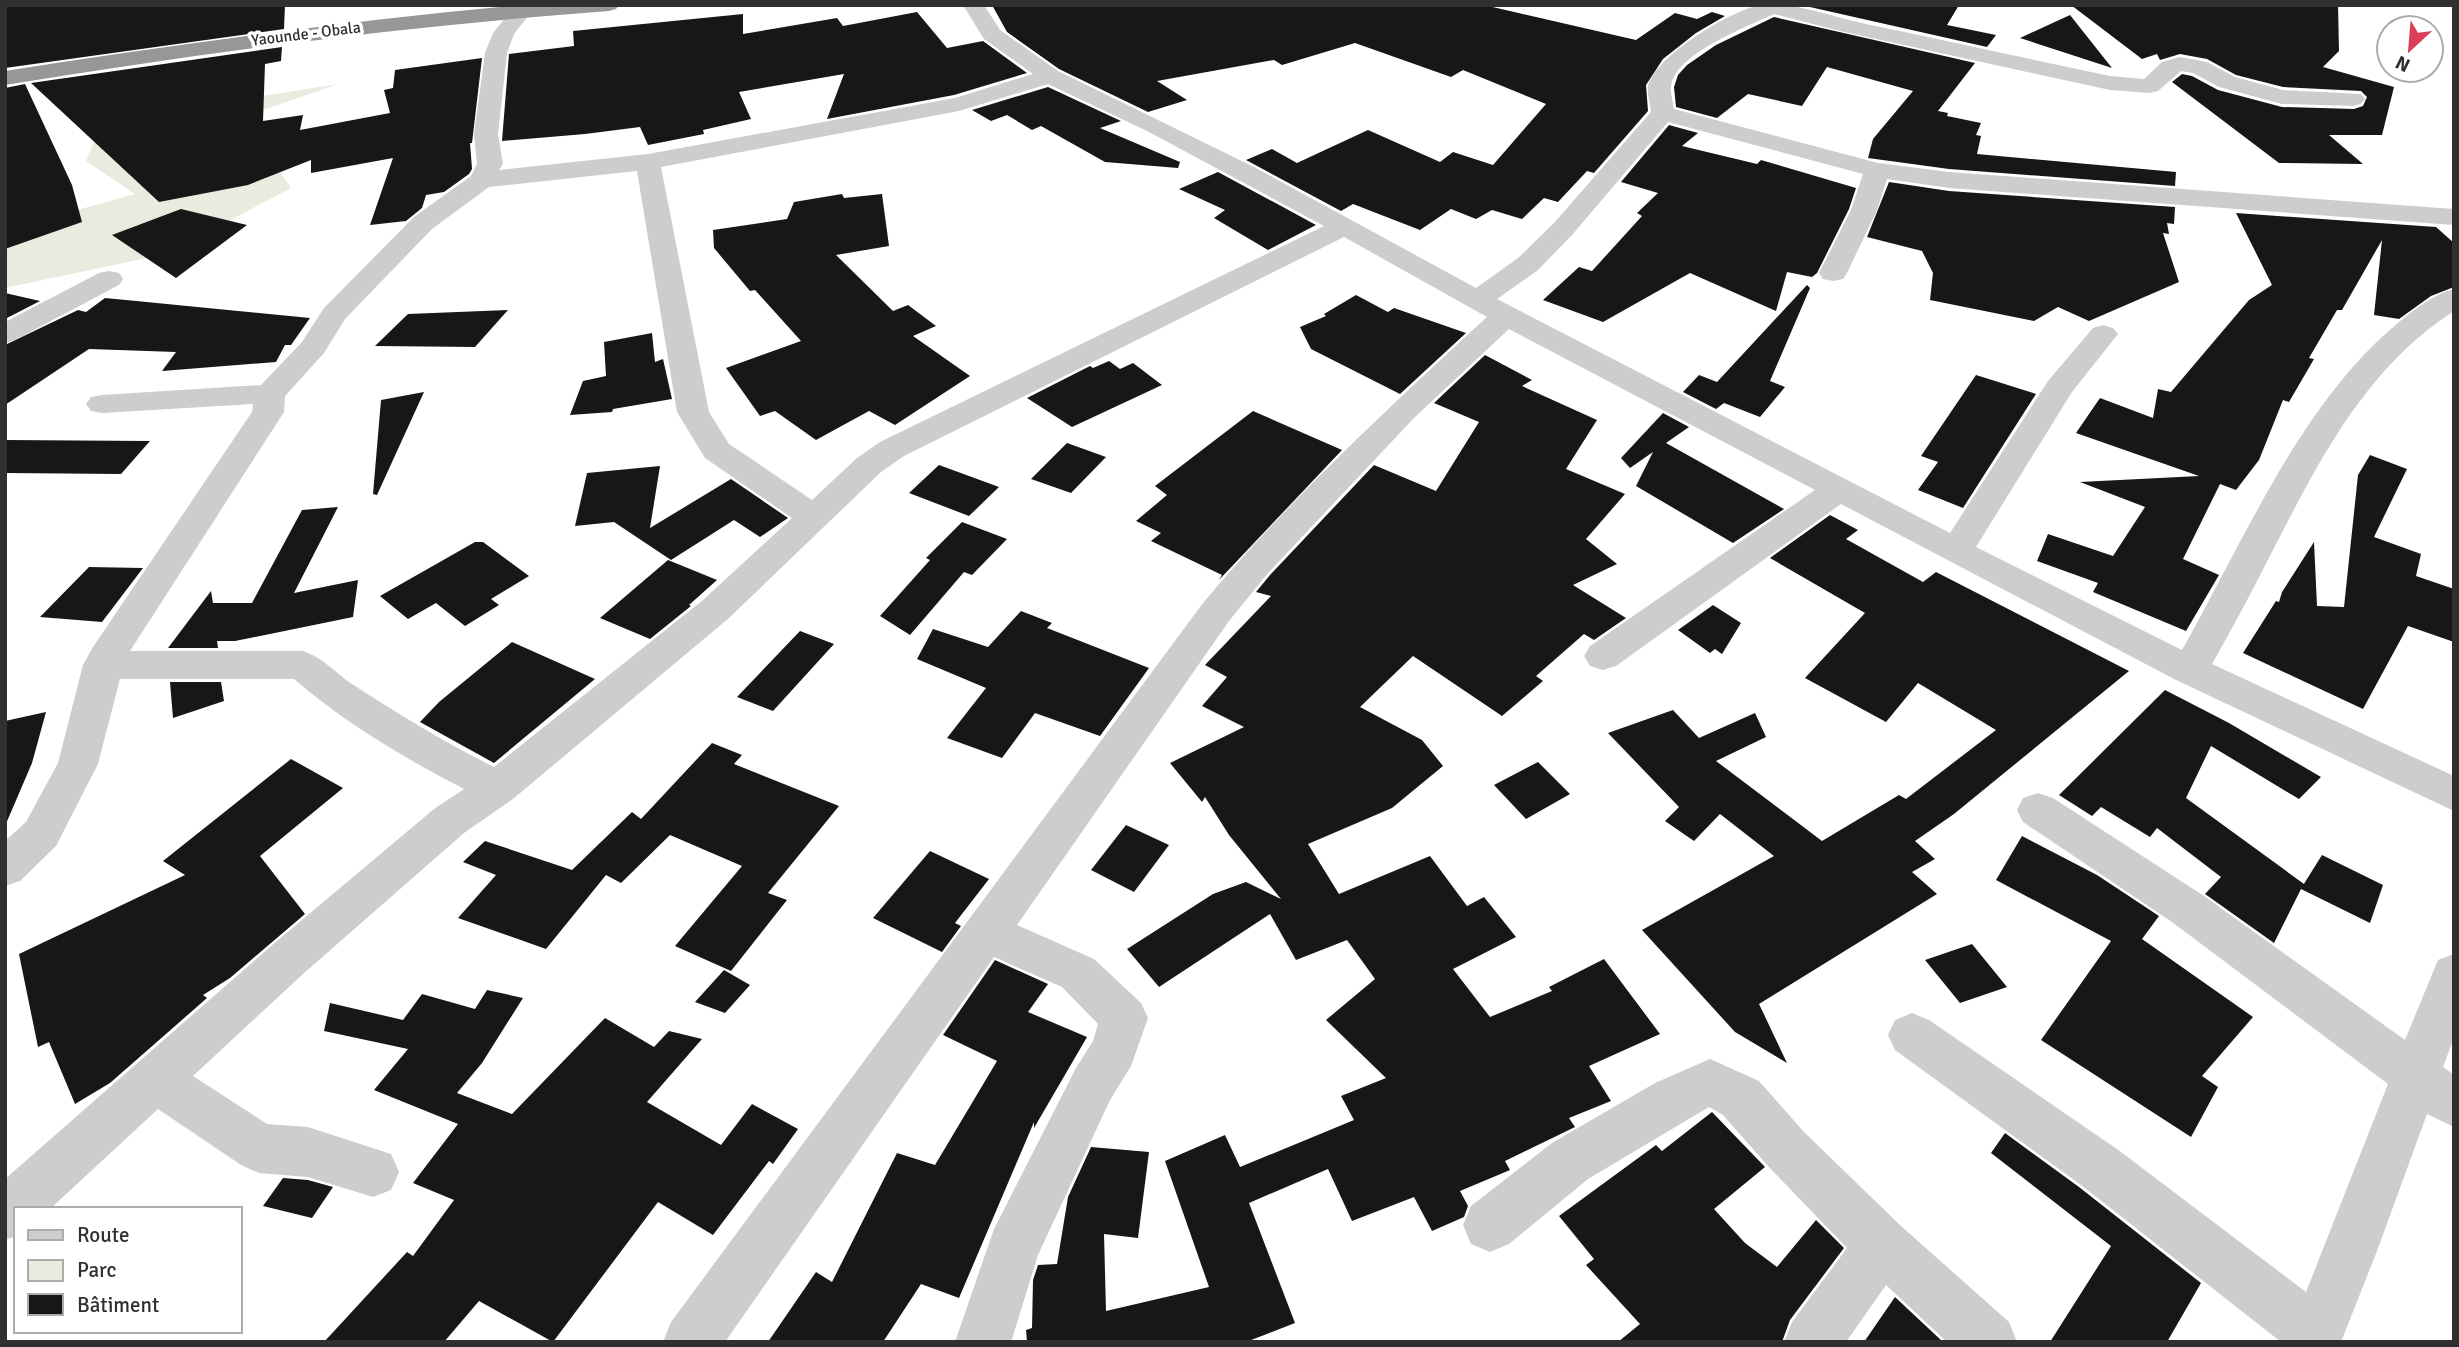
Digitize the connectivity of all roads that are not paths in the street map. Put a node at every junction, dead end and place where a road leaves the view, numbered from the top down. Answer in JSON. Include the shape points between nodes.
{"nodes":[{"id":1,"x":609,"y":5,"type":"edge"},
{"id":2,"x":973,"y":5,"type":"edge"},
{"id":3,"x":1771,"y":6,"type":"edge"},
{"id":4,"x":476,"y":10,"type":"edge"},
{"id":5,"x":520,"y":11,"type":"junction"},
{"id":6,"x":1050,"y":76,"type":"junction"},
{"id":7,"x":5,"y":78,"type":"edge"},
{"id":8,"x":2353,"y":99,"type":"dead end"},
{"id":9,"x":1663,"y":113,"type":"junction"},
{"id":10,"x":648,"y":162,"type":"junction"},
{"id":11,"x":1878,"y":170,"type":"junction"},
{"id":12,"x":482,"y":180,"type":"junction"},
{"id":13,"x":2454,"y":217,"type":"edge"},
{"id":14,"x":1344,"y":227,"type":"junction"},
{"id":15,"x":1833,"y":273,"type":"dead end"},
{"id":16,"x":109,"y":279,"type":"dead end"},
{"id":17,"x":2454,"y":298,"type":"edge"},
{"id":18,"x":1492,"y":307,"type":"junction"},
{"id":19,"x":5,"y":334,"type":"edge"},
{"id":20,"x":2103,"y":334,"type":"dead end"},
{"id":21,"x":270,"y":394,"type":"junction"},
{"id":22,"x":102,"y":404,"type":"dead end"},
{"id":23,"x":1839,"y":489,"type":"junction"},
{"id":24,"x":814,"y":517,"type":"junction"},
{"id":25,"x":1956,"y":551,"type":"junction"},
{"id":26,"x":1603,"y":656,"type":"dead end"},
{"id":27,"x":102,"y":665,"type":"junction"},
{"id":28,"x":2190,"y":670,"type":"junction"},
{"id":29,"x":498,"y":787,"type":"junction"},
{"id":30,"x":2454,"y":794,"type":"edge"},
{"id":31,"x":2038,"y":810,"type":"dead end"},
{"id":32,"x":5,"y":868,"type":"edge"},
{"id":33,"x":985,"y":932,"type":"junction"},
{"id":34,"x":2454,"y":974,"type":"edge"},
{"id":35,"x":1912,"y":1035,"type":"dead end"},
{"id":36,"x":2414,"y":1074,"type":"junction"},
{"id":37,"x":155,"y":1079,"type":"junction"},
{"id":38,"x":2454,"y":1104,"type":"edge"},
{"id":39,"x":373,"y":1172,"type":"dead end"},
{"id":40,"x":5,"y":1214,"type":"edge"},
{"id":41,"x":1490,"y":1225,"type":"dead end"},
{"id":42,"x":1882,"y":1245,"type":"junction"},
{"id":43,"x":2314,"y":1338,"type":"edge"},
{"id":44,"x":691,"y":1342,"type":"edge"},
{"id":45,"x":983,"y":1342,"type":"edge"},
{"id":46,"x":1812,"y":1342,"type":"edge"},
{"id":47,"x":1989,"y":1342,"type":"edge"}],
"edges":[{"from":1,"to":5,"type":"highway","name":"Yaounde - Obala"},
{"from":2,"to":6,"type":"street","via":[[992,34]]},
{"from":3,"to":8,"type":"street","via":[[2110,83],[2150,86],[2180,64],[2282,97]]},
{"from":3,"to":9,"type":"street","via":[[1696,45],[1670,65],[1660,84]]},
{"from":4,"to":5,"type":"highway","name":"Yaounde - Obala"},
{"from":4,"to":7,"type":"highway","name":"Yaounde - Obala"},
{"from":5,"to":12,"type":"street","via":[[496,53],[486,134],[490,164]]},
{"from":6,"to":10,"type":"street","via":[[959,104]]},
{"from":6,"to":14,"type":"street","via":[[1156,126]]},
{"from":9,"to":11,"type":"street"},
{"from":9,"to":18,"type":"street"},
{"from":10,"to":12,"type":"street"},
{"from":10,"to":24,"type":"street","via":[[693,412],[717,451]]},
{"from":11,"to":13,"type":"street","via":[[1949,180]]},
{"from":11,"to":15,"type":"street"},
{"from":12,"to":21,"type":"street","via":[[423,223],[378,267]]},
{"from":14,"to":18,"type":"street"},
{"from":14,"to":24,"type":"street","via":[[892,449]]},
{"from":16,"to":19,"type":"street"},
{"from":17,"to":28,"type":"street","via":[[2429,312],[2378,355],[2343,397],[2309,450]]},
{"from":18,"to":23,"type":"street"},
{"from":18,"to":33,"type":"street","via":[[1403,411],[1255,564],[1216,612]]},
{"from":20,"to":25,"type":"street","via":[[2059,388]]},
{"from":21,"to":22,"type":"street"},
{"from":21,"to":27,"type":"street","via":[[268,412]]},
{"from":23,"to":25,"type":"street"},
{"from":23,"to":26,"type":"street"},
{"from":24,"to":29,"type":"street","via":[[716,609]]},
{"from":25,"to":28,"type":"street"},
{"from":27,"to":29,"type":"street","via":[[303,665],[336,693],[442,759]]},
{"from":27,"to":32,"type":"street","via":[[78,764],[41,834]]},
{"from":28,"to":30,"type":"street"},
{"from":29,"to":37,"type":"street","via":[[449,821]]},
{"from":31,"to":36,"type":"street","via":[[2188,909]]},
{"from":33,"to":44,"type":"street"},
{"from":33,"to":45,"type":"street","via":[[1078,973],[1124,1018],[1114,1050],[1013,1248]]},
{"from":34,"to":36,"type":"street"},
{"from":35,"to":43,"type":"street","via":[[2099,1167]]},
{"from":36,"to":38,"type":"street"},
{"from":36,"to":43,"type":"street","via":[[2349,1259]]},
{"from":37,"to":39,"type":"street","via":[[259,1148],[308,1152]]},
{"from":37,"to":40,"type":"street"},
{"from":41,"to":42,"type":"street","via":[[1570,1161],[1710,1082],[1741,1098]]},
{"from":42,"to":46,"type":"street"},
{"from":42,"to":47,"type":"street"}]}
